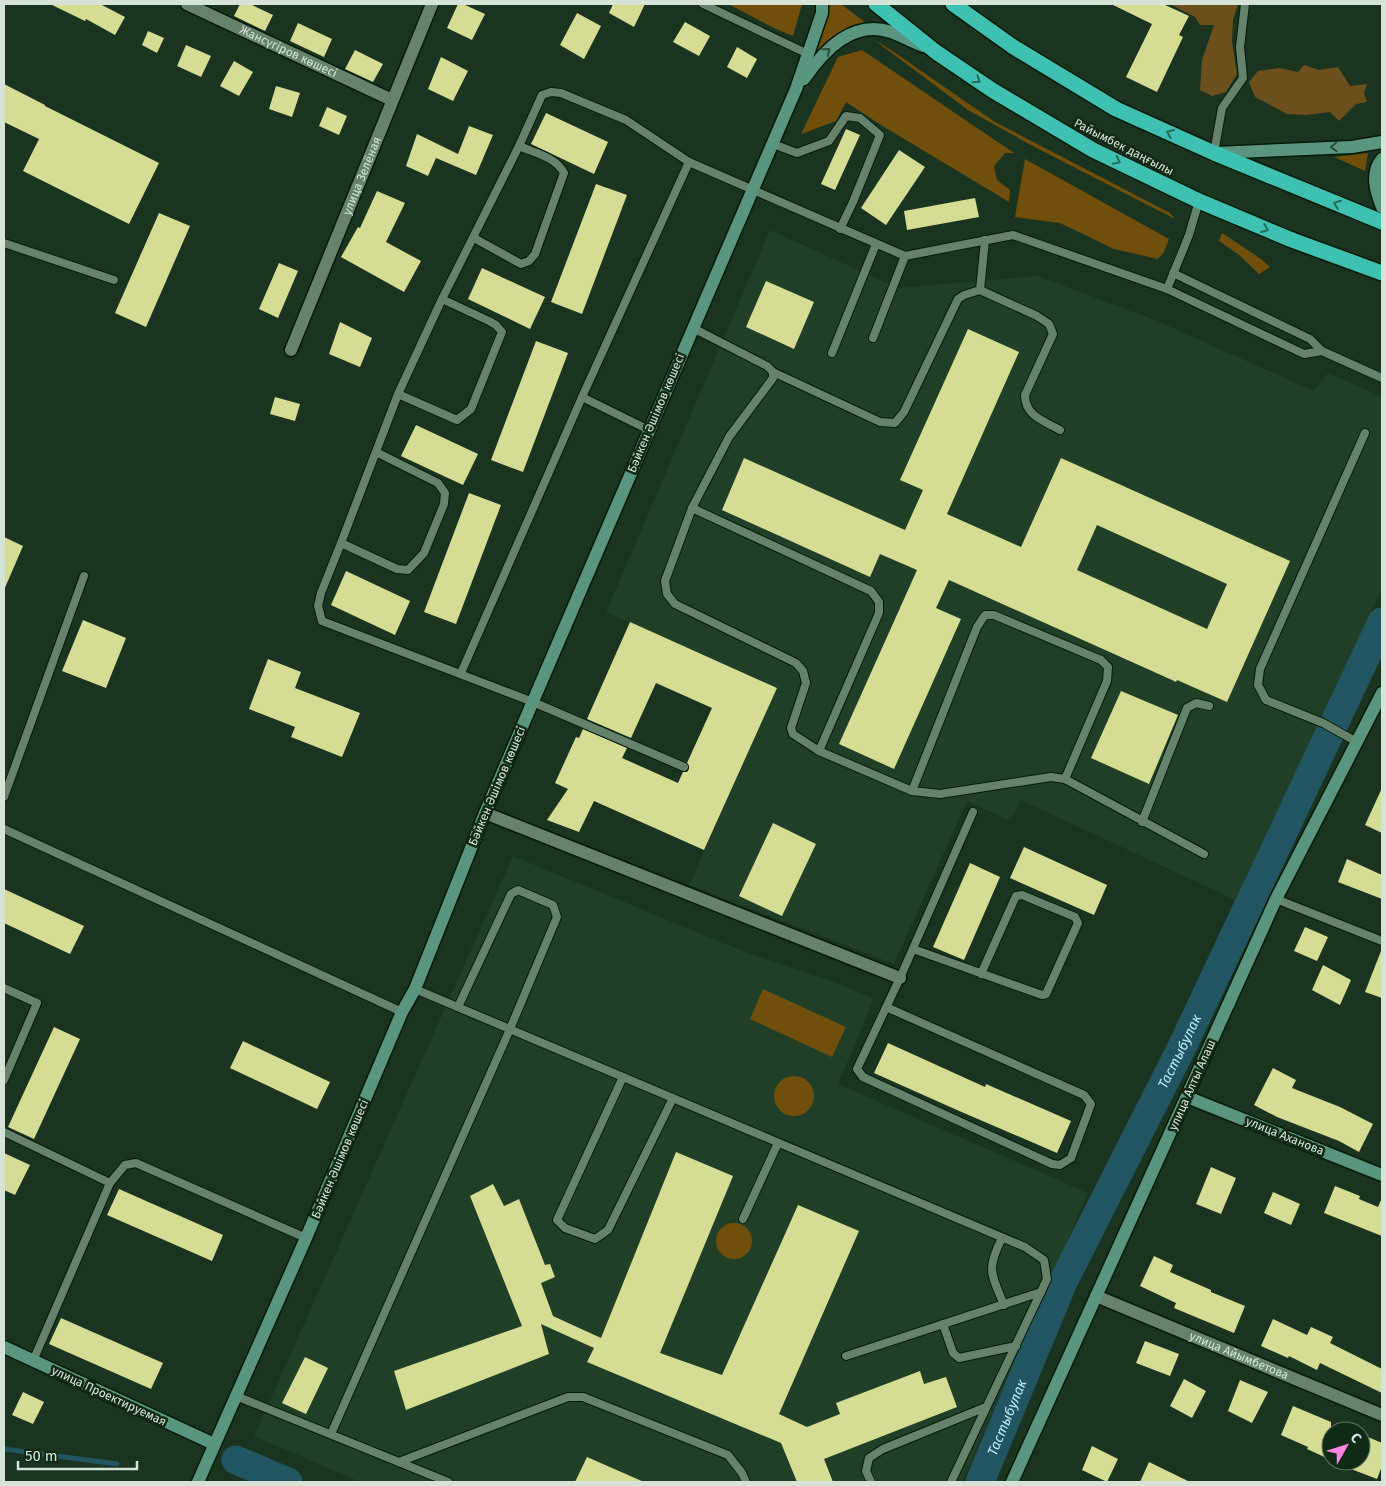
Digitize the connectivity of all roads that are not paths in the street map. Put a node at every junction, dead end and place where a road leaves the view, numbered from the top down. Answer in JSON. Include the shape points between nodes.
{"nodes":[{"id":1,"x":187,"y":4,"type":"edge"},
{"id":2,"x":432,"y":4,"type":"edge"},
{"id":3,"x":702,"y":4,"type":"edge"},
{"id":4,"x":822,"y":4,"type":"edge"},
{"id":5,"x":876,"y":4,"type":"edge"},
{"id":6,"x":953,"y":4,"type":"edge"},
{"id":7,"x":1245,"y":4,"type":"edge"},
{"id":8,"x":936,"y":52,"type":"junction"},
{"id":9,"x":808,"y":54,"type":"junction"},
{"id":10,"x":796,"y":89,"type":"junction"},
{"id":11,"x":392,"y":100,"type":"junction"},
{"id":12,"x":1382,"y":142,"type":"edge"},
{"id":13,"x":773,"y":144,"type":"junction"},
{"id":14,"x":519,"y":146,"type":"junction"},
{"id":15,"x":1214,"y":154,"type":"junction"},
{"id":16,"x":1382,"y":159,"type":"edge"},
{"id":17,"x":689,"y":162,"type":"junction"},
{"id":18,"x":752,"y":189,"type":"junction"},
{"id":19,"x":1199,"y":201,"type":"junction"},
{"id":20,"x":1382,"y":207,"type":"edge"},
{"id":21,"x":1382,"y":222,"type":"edge"},
{"id":22,"x":840,"y":229,"type":"junction"},
{"id":23,"x":474,"y":238,"type":"junction"},
{"id":24,"x":985,"y":240,"type":"junction"},
{"id":25,"x":4,"y":243,"type":"edge"},
{"id":26,"x":876,"y":244,"type":"junction"},
{"id":27,"x":905,"y":256,"type":"junction"},
{"id":28,"x":1173,"y":273,"type":"junction"},
{"id":29,"x":1382,"y":274,"type":"edge"},
{"id":30,"x":114,"y":280,"type":"dead end"},
{"id":31,"x":1167,"y":289,"type":"junction"},
{"id":32,"x":980,"y":290,"type":"junction"},
{"id":33,"x":442,"y":299,"type":"junction"},
{"id":34,"x":692,"y":328,"type":"junction"},
{"id":35,"x":873,"y":338,"type":"dead end"},
{"id":36,"x":291,"y":350,"type":"dead end"},
{"id":37,"x":1322,"y":351,"type":"junction"},
{"id":38,"x":832,"y":353,"type":"dead end"},
{"id":39,"x":773,"y":372,"type":"junction"},
{"id":40,"x":1382,"y":378,"type":"edge"},
{"id":41,"x":398,"y":394,"type":"junction"},
{"id":42,"x":582,"y":397,"type":"junction"},
{"id":43,"x":649,"y":430,"type":"junction"},
{"id":44,"x":1060,"y":430,"type":"dead end"},
{"id":45,"x":1365,"y":434,"type":"dead end"},
{"id":46,"x":376,"y":452,"type":"junction"},
{"id":47,"x":692,"y":508,"type":"junction"},
{"id":48,"x":341,"y":543,"type":"junction"},
{"id":49,"x":84,"y":576,"type":"dead end"},
{"id":50,"x":461,"y":673,"type":"junction"},
{"id":51,"x":1382,"y":693,"type":"edge"},
{"id":52,"x":532,"y":702,"type":"junction"},
{"id":53,"x":1209,"y":706,"type":"dead end"},
{"id":54,"x":1357,"y":742,"type":"junction"},
{"id":55,"x":819,"y":751,"type":"junction"},
{"id":56,"x":684,"y":768,"type":"dead end"},
{"id":57,"x":1065,"y":779,"type":"junction"},
{"id":58,"x":912,"y":791,"type":"junction"},
{"id":59,"x":4,"y":796,"type":"edge"},
{"id":60,"x":973,"y":812,"type":"dead end"},
{"id":61,"x":485,"y":813,"type":"junction"},
{"id":62,"x":1142,"y":822,"type":"junction"},
{"id":63,"x":4,"y":829,"type":"edge"},
{"id":64,"x":1204,"y":854,"type":"dead end"},
{"id":65,"x":1276,"y":898,"type":"junction"},
{"id":66,"x":1382,"y":940,"type":"edge"},
{"id":67,"x":913,"y":948,"type":"junction"},
{"id":68,"x":981,"y":974,"type":"junction"},
{"id":69,"x":900,"y":978,"type":"junction"},
{"id":70,"x":4,"y":988,"type":"edge"},
{"id":71,"x":415,"y":989,"type":"junction"},
{"id":72,"x":458,"y":1007,"type":"junction"},
{"id":73,"x":886,"y":1007,"type":"junction"},
{"id":74,"x":402,"y":1012,"type":"junction"},
{"id":75,"x":510,"y":1029,"type":"junction"},
{"id":76,"x":623,"y":1077,"type":"junction"},
{"id":77,"x":4,"y":1080,"type":"edge"},
{"id":78,"x":1187,"y":1097,"type":"junction"},
{"id":79,"x":673,"y":1098,"type":"junction"},
{"id":80,"x":4,"y":1132,"type":"edge"},
{"id":81,"x":778,"y":1143,"type":"junction"},
{"id":82,"x":1382,"y":1175,"type":"edge"},
{"id":83,"x":110,"y":1182,"type":"junction"},
{"id":84,"x":743,"y":1219,"type":"dead end"},
{"id":85,"x":306,"y":1238,"type":"junction"},
{"id":86,"x":1002,"y":1238,"type":"junction"},
{"id":87,"x":1041,"y":1292,"type":"junction"},
{"id":88,"x":1096,"y":1296,"type":"junction"},
{"id":89,"x":1004,"y":1304,"type":"junction"},
{"id":90,"x":943,"y":1324,"type":"junction"},
{"id":91,"x":1016,"y":1346,"type":"junction"},
{"id":92,"x":4,"y":1347,"type":"edge"},
{"id":93,"x":846,"y":1356,"type":"dead end"},
{"id":94,"x":33,"y":1361,"type":"junction"},
{"id":95,"x":236,"y":1396,"type":"junction"},
{"id":96,"x":986,"y":1407,"type":"junction"},
{"id":97,"x":1382,"y":1415,"type":"edge"},
{"id":98,"x":330,"y":1434,"type":"junction"},
{"id":99,"x":214,"y":1444,"type":"junction"},
{"id":100,"x":399,"y":1462,"type":"junction"},
{"id":101,"x":198,"y":1482,"type":"edge"},
{"id":102,"x":448,"y":1482,"type":"edge"},
{"id":103,"x":746,"y":1482,"type":"edge"},
{"id":104,"x":871,"y":1482,"type":"edge"},
{"id":105,"x":951,"y":1482,"type":"edge"},
{"id":106,"x":1012,"y":1482,"type":"edge"}],
"edges":[{"from":1,"to":11,"type":"street","name":"Жансүгіров көшесі"},
{"from":2,"to":11,"type":"street","name":"улица Зелёная"},
{"from":3,"to":9,"type":"lane"},
{"from":4,"to":9,"type":"main road"},
{"from":5,"to":8,"type":"highway","name":"Райымбек даңғылы"},
{"from":15,"to":6,"type":"highway","one_way":true,"via":[[1116,109],[1012,46]]},
{"from":7,"to":15,"type":"lane","via":[[1240,47],[1243,78],[1222,108]]},
{"from":10,"to":8,"type":"main road","one_way":true,"via":[[818,59],[850,33],[871,28],[891,32]]},
{"from":8,"to":19,"type":"highway","name":"Райымбек даңғылы","one_way":true,"via":[[992,90],[1093,150]]},
{"from":9,"to":10,"type":"main road"},
{"from":10,"to":13,"type":"main road","name":"Бәйкен Әшімов көшесі"},
{"from":11,"to":36,"type":"street","name":"улица Зелёная"},
{"from":12,"to":15,"type":"main road","one_way":true,"via":[[1352,147]]},
{"from":13,"to":18,"type":"main road","name":"Бәйкен Әшімов көшесі"},
{"from":13,"to":22,"type":"lane","via":[[797,153],[829,142],[846,116],[860,118],[880,135]]},
{"from":14,"to":17,"type":"lane","via":[[542,96],[551,92],[561,93],[626,120]]},
{"from":14,"to":23,"type":"lane"},
{"from":14,"to":23,"type":"lane","via":[[553,160],[564,174],[536,254],[521,264]]},
{"from":21,"to":15,"type":"highway","one_way":true},
{"from":16,"to":20,"type":"main road","via":[[1374,178]]},
{"from":17,"to":18,"type":"lane"},
{"from":17,"to":42,"type":"lane"},
{"from":18,"to":22,"type":"lane"},
{"from":18,"to":34,"type":"main road","name":"Бәйкен Әшімов көшесі"},
{"from":19,"to":28,"type":"lane"},
{"from":19,"to":29,"type":"highway","name":"Райымбек даңғылы","one_way":true},
{"from":22,"to":26,"type":"lane"},
{"from":23,"to":33,"type":"lane"},
{"from":24,"to":27,"type":"lane"},
{"from":24,"to":31,"type":"lane","via":[[1013,235]]},
{"from":24,"to":32,"type":"lane"},
{"from":25,"to":30,"type":"lane"},
{"from":26,"to":27,"type":"lane"},
{"from":26,"to":38,"type":"lane"},
{"from":27,"to":35,"type":"lane"},
{"from":28,"to":31,"type":"lane"},
{"from":28,"to":37,"type":"lane","via":[[1310,339]]},
{"from":31,"to":37,"type":"lane","via":[[1304,354]]},
{"from":32,"to":39,"type":"lane","via":[[958,299],[904,412],[895,423],[880,422]]},
{"from":32,"to":44,"type":"lane","via":[[1049,324],[1053,334],[1025,395],[1025,405],[1030,413]]},
{"from":33,"to":41,"type":"lane"},
{"from":33,"to":41,"type":"lane","via":[[489,321],[502,332],[471,409],[458,420]]},
{"from":34,"to":39,"type":"lane"},
{"from":34,"to":43,"type":"main road","name":"Бәйкен Әшімов көшесі"},
{"from":37,"to":40,"type":"lane"},
{"from":39,"to":47,"type":"lane","via":[[773,378],[728,437]]},
{"from":41,"to":46,"type":"lane"},
{"from":42,"to":43,"type":"lane"},
{"from":42,"to":50,"type":"lane"},
{"from":43,"to":52,"type":"main road","name":"Бәйкен Әшімов көшесі"},
{"from":45,"to":54,"type":"lane","via":[[1260,668],[1258,685],[1266,700],[1323,723]]},
{"from":46,"to":48,"type":"lane"},
{"from":46,"to":48,"type":"lane","via":[[438,484],[445,493],[444,504],[424,553],[408,570],[397,569]]},
{"from":47,"to":55,"type":"lane","via":[[666,581],[666,594],[675,604],[796,663],[804,671],[806,683],[791,728],[793,734]]},
{"from":47,"to":55,"type":"lane","via":[[871,591],[879,602],[879,613]]},
{"from":48,"to":50,"type":"lane","via":[[321,593],[318,606],[322,621]]},
{"from":49,"to":59,"type":"lane"},
{"from":50,"to":52,"type":"lane"},
{"from":51,"to":54,"type":"main road","name":"улица Алты Алаш"},
{"from":52,"to":56,"type":"lane"},
{"from":52,"to":61,"type":"main road","name":"Бәйкен Әшімов көшесі"},
{"from":53,"to":62,"type":"lane","via":[[1196,704],[1187,708]]},
{"from":54,"to":65,"type":"main road","name":"улица Алты Алаш"},
{"from":55,"to":58,"type":"lane"},
{"from":57,"to":58,"type":"lane","via":[[1050,777],[940,794]]},
{"from":57,"to":58,"type":"lane","via":[[1107,681],[1108,667],[1102,660],[994,615],[985,616],[977,627]]},
{"from":57,"to":62,"type":"lane"},
{"from":60,"to":67,"type":"lane"},
{"from":61,"to":69,"type":"street"},
{"from":61,"to":71,"type":"main road","name":"Бәйкен Әшімов көшесі"},
{"from":62,"to":64,"type":"lane"},
{"from":63,"to":74,"type":"lane"},
{"from":65,"to":66,"type":"lane"},
{"from":65,"to":78,"type":"main road","name":"улица Алты Алаш"},
{"from":67,"to":68,"type":"lane"},
{"from":67,"to":69,"type":"lane"},
{"from":68,"to":68,"type":"lane","via":[[1042,996],[1046,994],[1078,923],[1075,917],[1022,894],[1016,896]]},
{"from":69,"to":73,"type":"lane"},
{"from":70,"to":77,"type":"lane","via":[[37,1003]]},
{"from":71,"to":72,"type":"lane"},
{"from":71,"to":74,"type":"main road","name":"Бәйкен Әшімов көшесі"},
{"from":72,"to":75,"type":"lane"},
{"from":72,"to":75,"type":"lane","via":[[511,894],[518,890],[553,906],[557,917]]},
{"from":73,"to":73,"type":"lane","via":[[857,1069],[863,1077],[1052,1164],[1060,1165],[1071,1158],[1091,1104],[1084,1095]]},
{"from":74,"to":85,"type":"main road","name":"Бәйкен Әшімов көшесі"},
{"from":75,"to":76,"type":"lane"},
{"from":75,"to":98,"type":"lane"},
{"from":76,"to":79,"type":"lane"},
{"from":76,"to":79,"type":"lane","via":[[557,1220],[565,1228],[595,1239],[608,1230]]},
{"from":78,"to":82,"type":"main road","name":"улица Аханова"},
{"from":78,"to":88,"type":"main road","name":"улица Алты Алаш"},
{"from":79,"to":81,"type":"lane"},
{"from":80,"to":83,"type":"lane"},
{"from":81,"to":84,"type":"lane"},
{"from":81,"to":86,"type":"lane"},
{"from":83,"to":85,"type":"lane","via":[[125,1165],[136,1163]]},
{"from":83,"to":94,"type":"lane"},
{"from":85,"to":95,"type":"main road","name":"Бәйкен Әшімов көшесі"},
{"from":86,"to":87,"type":"lane","via":[[1044,1260],[1047,1279]]},
{"from":86,"to":89,"type":"lane","via":[[992,1257],[991,1272]]},
{"from":87,"to":89,"type":"lane"},
{"from":87,"to":91,"type":"lane"},
{"from":88,"to":97,"type":"street","name":"улица Айымбетова"},
{"from":88,"to":106,"type":"main road","name":"улица Алты Алаш"},
{"from":89,"to":90,"type":"lane"},
{"from":90,"to":91,"type":"lane","via":[[953,1353],[959,1358]]},
{"from":90,"to":93,"type":"lane"},
{"from":91,"to":96,"type":"lane"},
{"from":92,"to":94,"type":"main road","name":"улица Проектируемая"},
{"from":94,"to":99,"type":"main road","name":"улица Проектируемая"},
{"from":95,"to":98,"type":"lane"},
{"from":95,"to":99,"type":"main road","name":"Бәйкен Әшімов көшесі"},
{"from":96,"to":104,"type":"lane","via":[[883,1449],[869,1458],[866,1471]]},
{"from":96,"to":105,"type":"lane"},
{"from":98,"to":100,"type":"lane"},
{"from":99,"to":101,"type":"main road","name":"Бәйкен Әшімов көшесі"},
{"from":100,"to":102,"type":"lane"},
{"from":100,"to":103,"type":"lane","via":[[568,1397],[583,1397],[728,1455]]}]}
